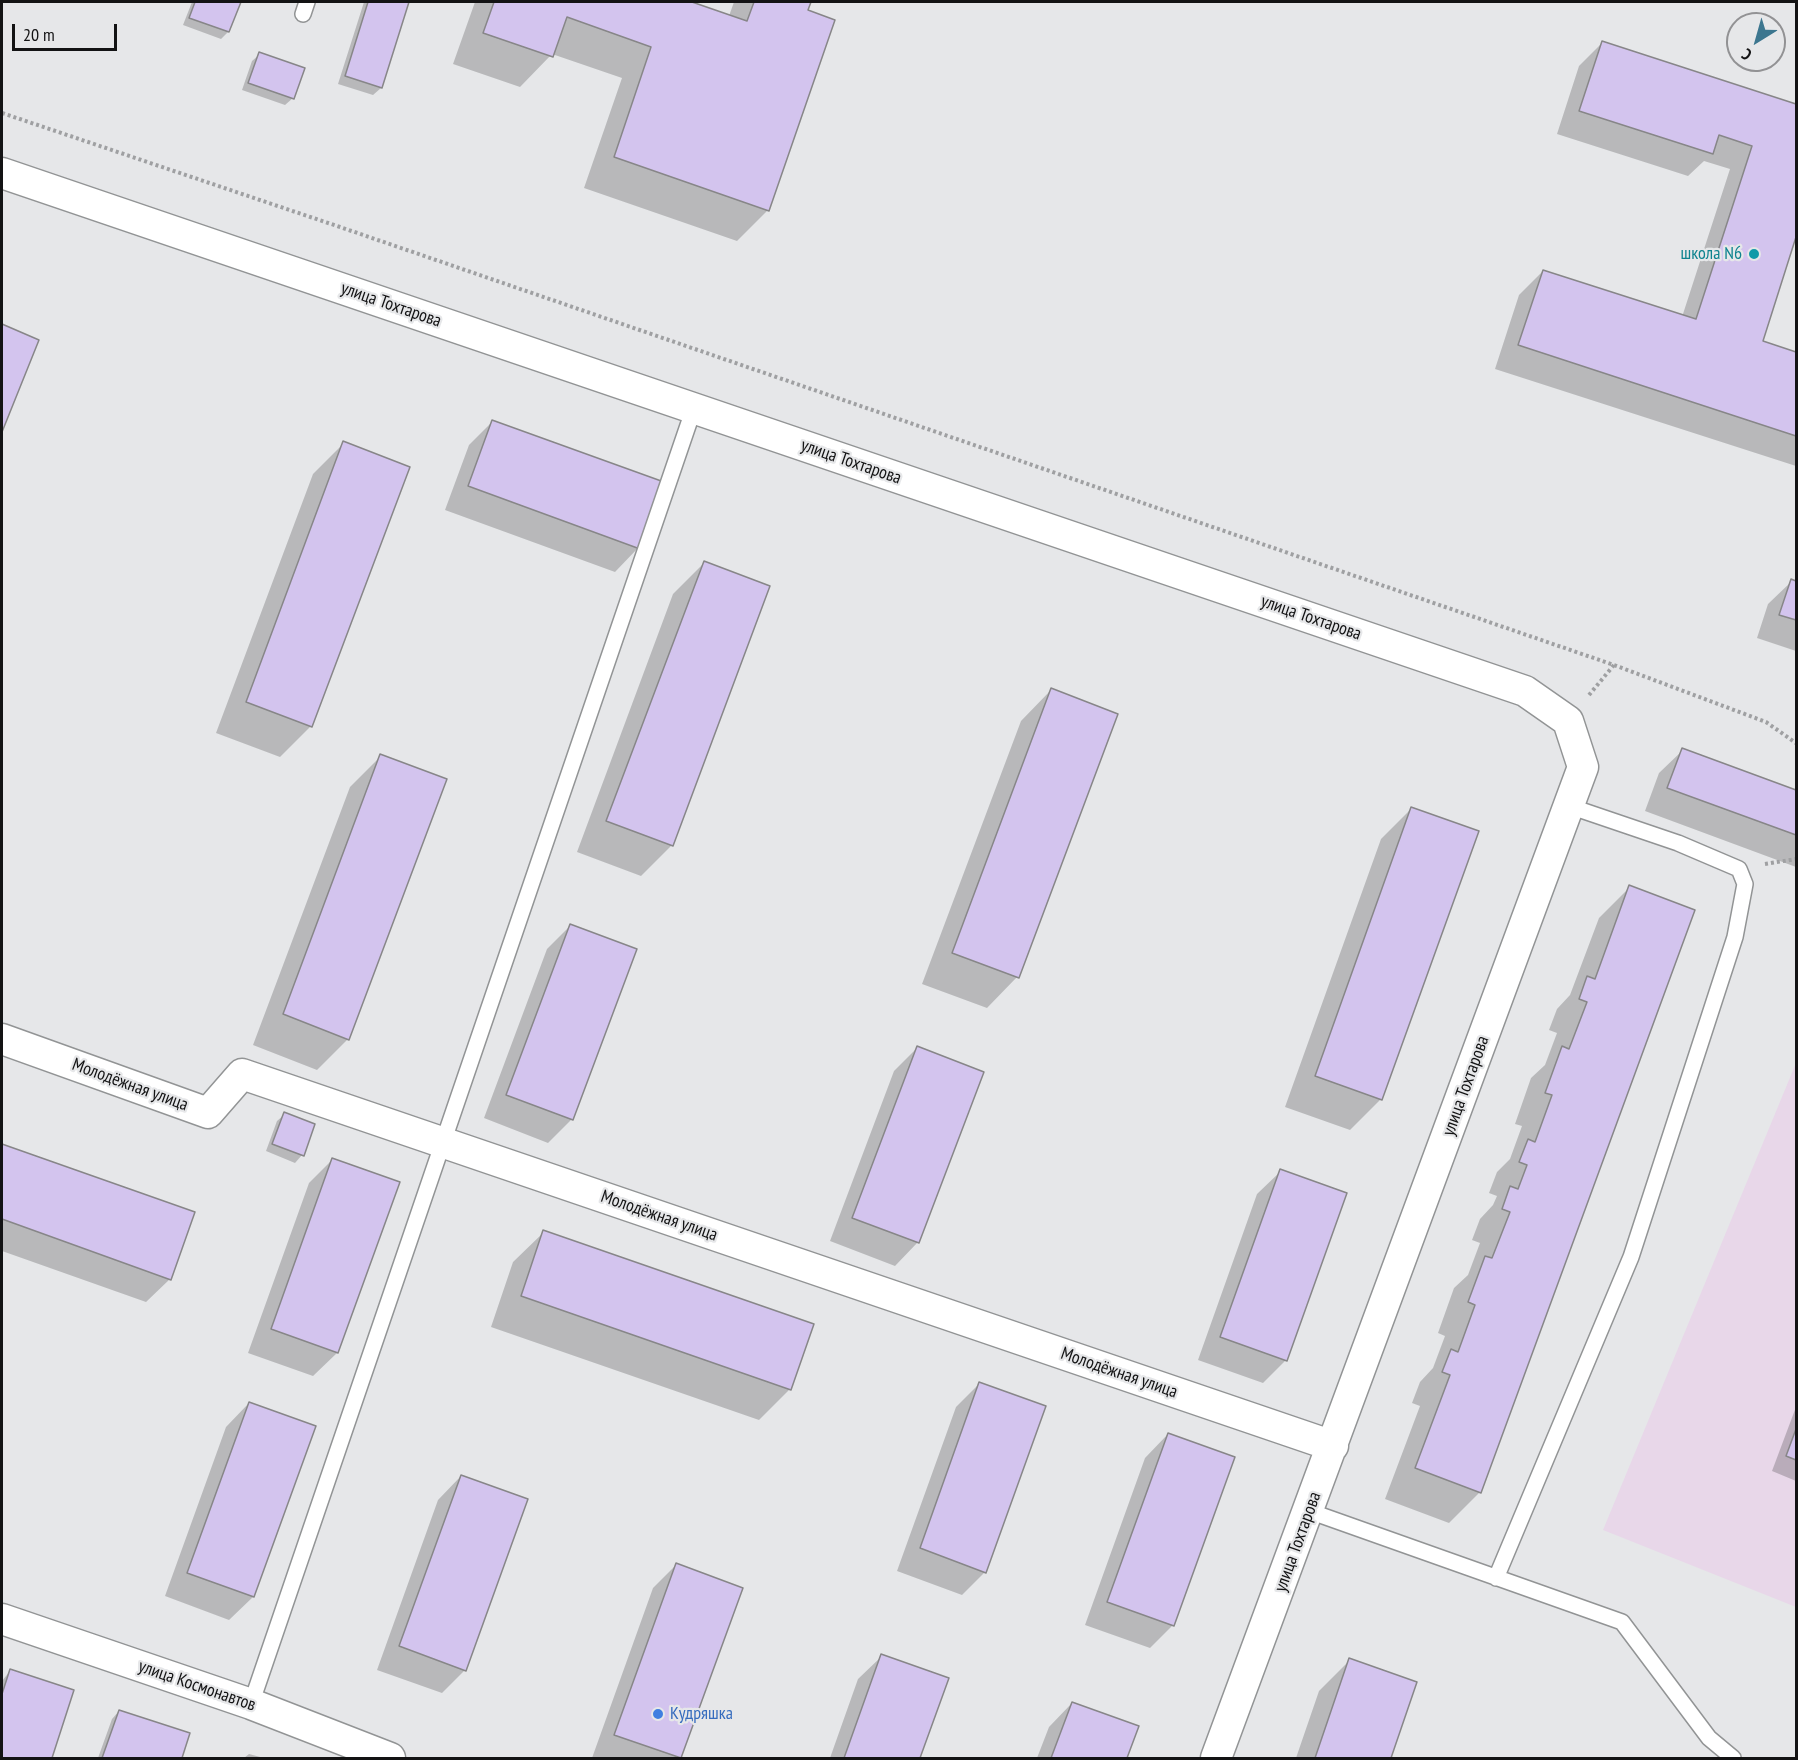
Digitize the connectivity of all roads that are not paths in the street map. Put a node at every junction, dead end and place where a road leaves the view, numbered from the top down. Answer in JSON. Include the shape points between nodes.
{"nodes":[{"id":1,"x":2,"y":172,"type":"edge"},
{"id":2,"x":694,"y":408,"type":"junction"},
{"id":3,"x":1569,"y":806,"type":"junction"},
{"id":4,"x":2,"y":1039,"type":"edge"},
{"id":5,"x":443,"y":1142,"type":"junction"},
{"id":6,"x":1333,"y":1446,"type":"junction"},
{"id":7,"x":1309,"y":1511,"type":"junction"},
{"id":8,"x":1496,"y":1578,"type":"junction"},
{"id":9,"x":2,"y":1619,"type":"edge"},
{"id":10,"x":251,"y":1704,"type":"junction"},
{"id":11,"x":390,"y":1758,"type":"edge"},
{"id":12,"x":1216,"y":1758,"type":"edge"},
{"id":13,"x":1733,"y":1758,"type":"edge"}],
"edges":[{"from":1,"to":2,"type":"street","name":"улица Тохтарова"},
{"from":2,"to":3,"type":"street","name":"улица Тохтарова","via":[[1525,691],[1568,721],[1583,767]]},
{"from":2,"to":5,"type":"lane"},
{"from":3,"to":6,"type":"street","name":"улица Тохтарова"},
{"from":3,"to":8,"type":"lane","via":[[1678,843],[1739,869],[1745,884],[1735,937],[1631,1257]]},
{"from":4,"to":5,"type":"street","name":"Молодёжная улица","via":[[208,1113],[242,1074]]},
{"from":5,"to":6,"type":"street","name":"Молодёжная улица"},
{"from":5,"to":10,"type":"lane"},
{"from":6,"to":7,"type":"street","name":"улица Тохтарова"},
{"from":7,"to":8,"type":"lane"},
{"from":7,"to":12,"type":"street","name":"улица Тохтарова"},
{"from":8,"to":13,"type":"lane","via":[[1622,1622],[1709,1738]]},
{"from":9,"to":10,"type":"street","name":"улица Космонавтов"},
{"from":10,"to":11,"type":"street","name":"улица Космонавтов"}]}
